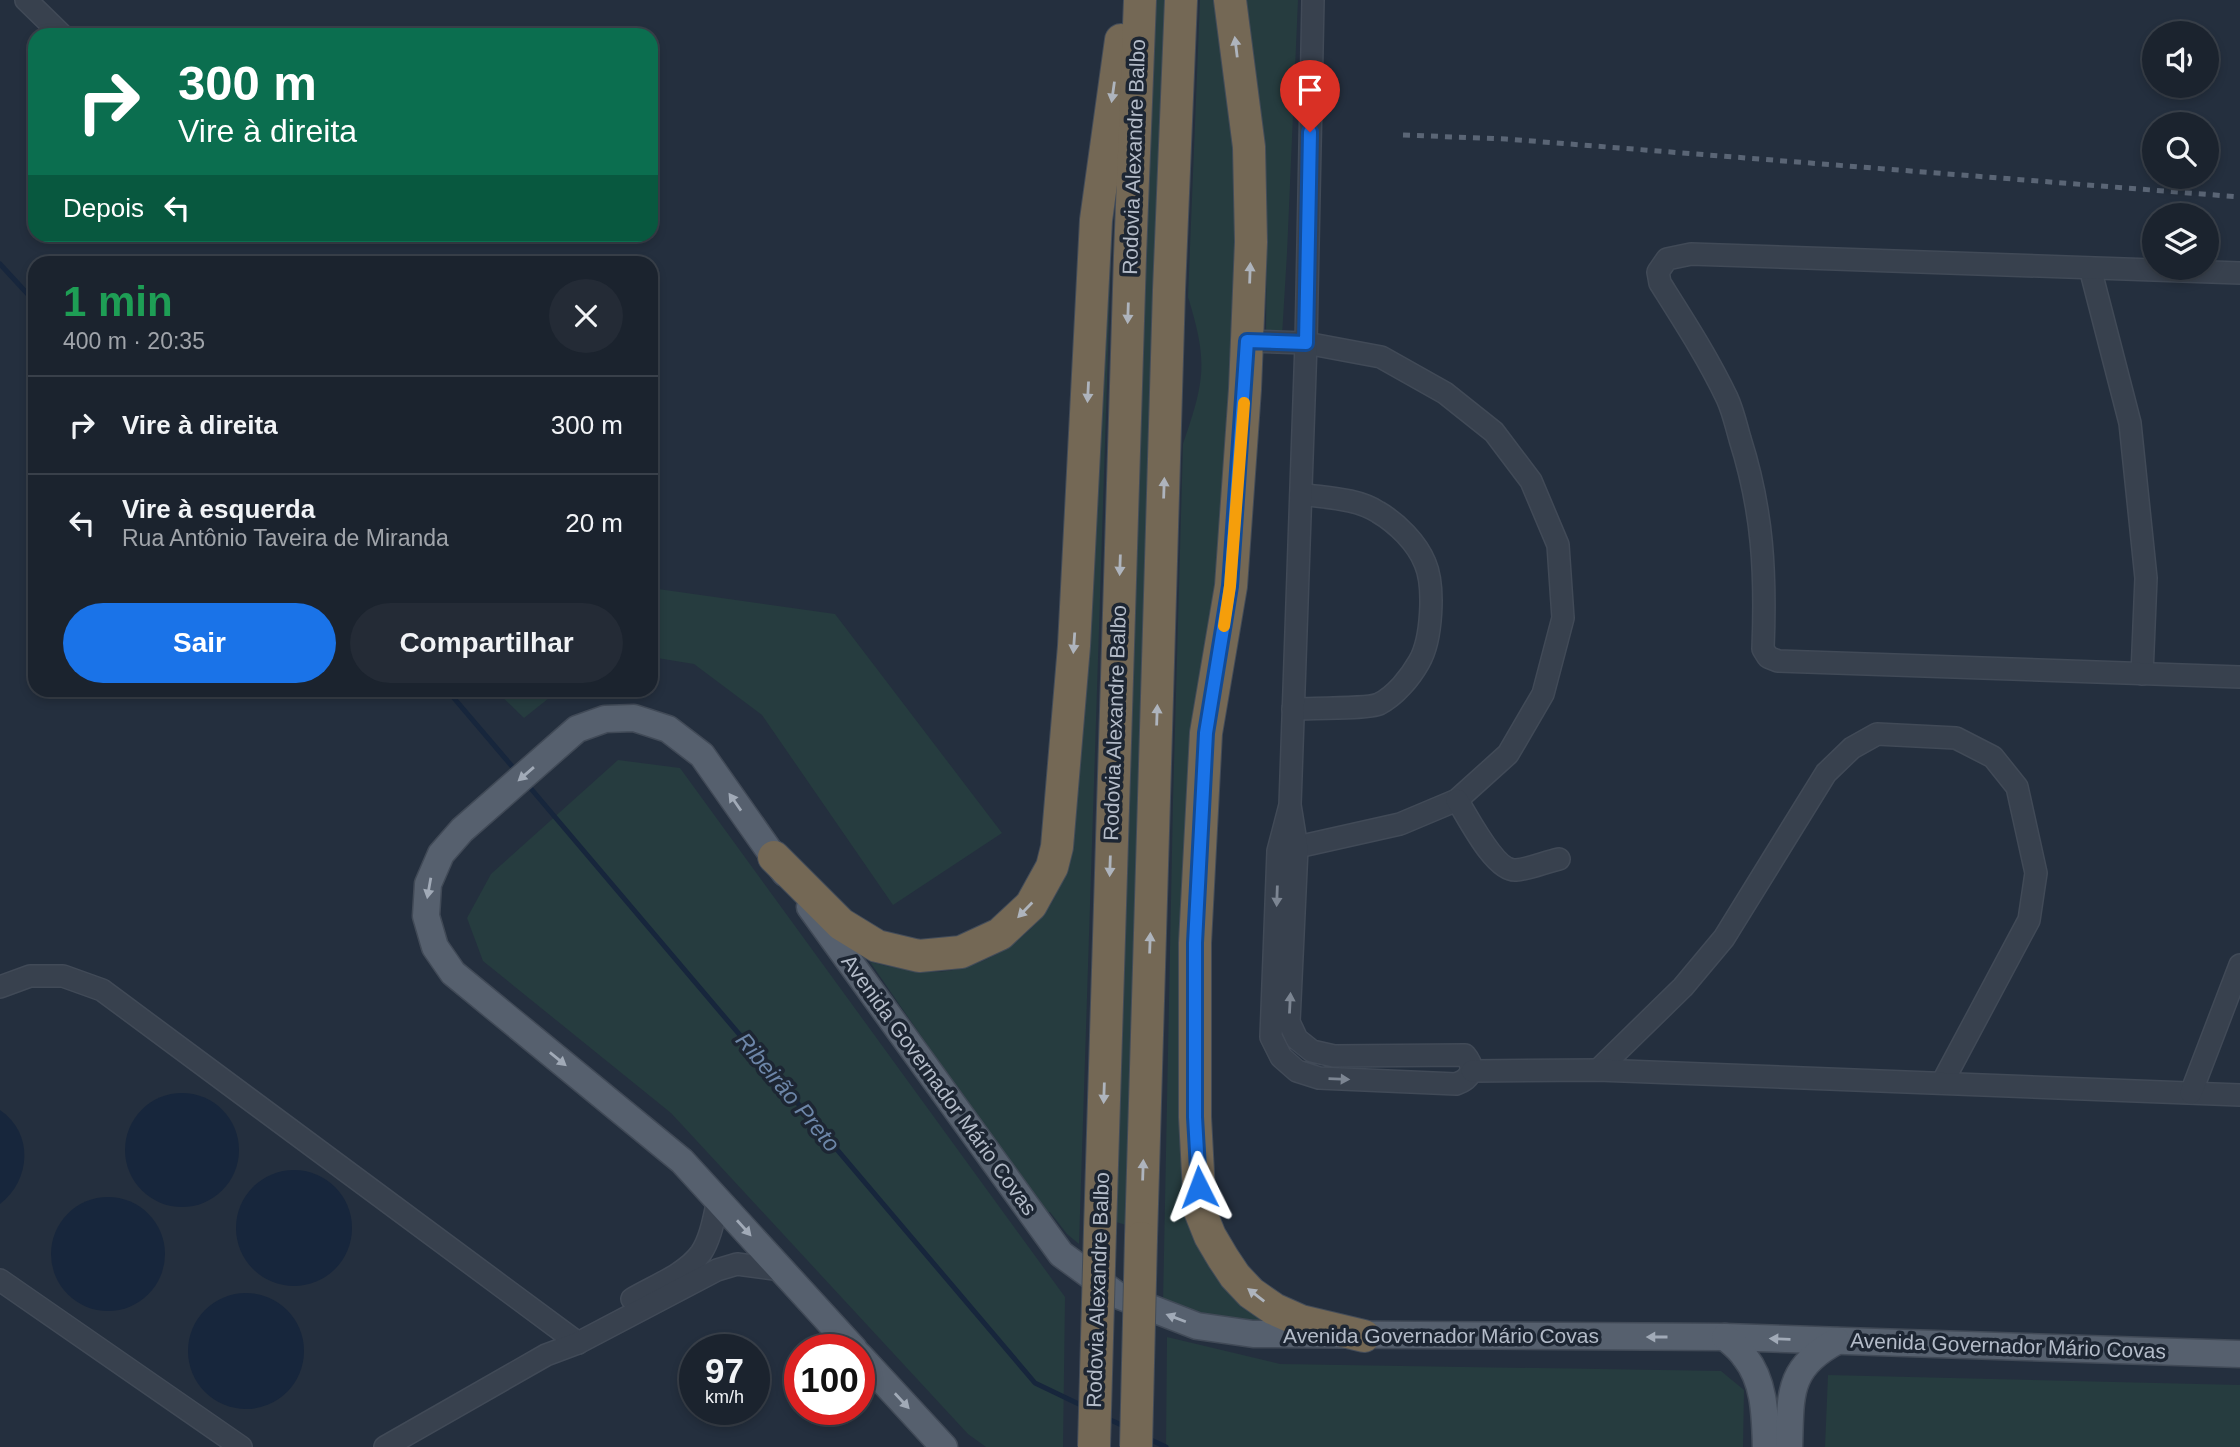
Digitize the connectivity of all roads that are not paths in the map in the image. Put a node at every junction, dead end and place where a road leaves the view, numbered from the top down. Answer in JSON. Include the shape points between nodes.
{"nodes":[{"id":1,"x":26,"y":0,"type":"edge"},
{"id":2,"x":1126,"y":0,"type":"edge"},
{"id":3,"x":1140,"y":0,"type":"edge"},
{"id":4,"x":1181,"y":0,"type":"edge"},
{"id":5,"x":1230,"y":0,"type":"edge"},
{"id":6,"x":1313,"y":0,"type":"edge"},
{"id":7,"x":55,"y":28,"type":"edge"},
{"id":8,"x":2090,"y":268,"type":"junction"},
{"id":9,"x":2240,"y":273,"type":"edge"},
{"id":10,"x":1247,"y":341,"type":"junction"},
{"id":11,"x":1306,"y":343,"type":"junction"},
{"id":12,"x":1301,"y":494,"type":"junction"},
{"id":13,"x":2142,"y":674,"type":"junction"},
{"id":14,"x":2240,"y":677,"type":"edge"},
{"id":15,"x":1293,"y":709,"type":"junction"},
{"id":16,"x":1457,"y":800,"type":"junction"},
{"id":17,"x":1288,"y":849,"type":"junction"},
{"id":18,"x":774,"y":857,"type":"junction"},
{"id":19,"x":1559,"y":859,"type":"dead end"},
{"id":20,"x":2240,"y":965,"type":"edge"},
{"id":21,"x":0,"y":987,"type":"edge"},
{"id":22,"x":1598,"y":1070,"type":"junction"},
{"id":23,"x":1942,"y":1083,"type":"junction"},
{"id":24,"x":2192,"y":1093,"type":"junction"},
{"id":25,"x":2240,"y":1095,"type":"edge"},
{"id":26,"x":718,"y":1200,"type":"junction"},
{"id":27,"x":782,"y":1270,"type":"junction"},
{"id":28,"x":0,"y":1280,"type":"edge"},
{"id":29,"x":840,"y":1334,"type":"edge"},
{"id":30,"x":1364,"y":1336,"type":"junction"},
{"id":31,"x":1725,"y":1337,"type":"junction"},
{"id":32,"x":572,"y":1338,"type":"junction"},
{"id":33,"x":1837,"y":1341,"type":"junction"},
{"id":34,"x":2240,"y":1354,"type":"edge"},
{"id":35,"x":875,"y":1372,"type":"edge"},
{"id":36,"x":241,"y":1447,"type":"edge"},
{"id":37,"x":385,"y":1447,"type":"edge"},
{"id":38,"x":944,"y":1447,"type":"edge"},
{"id":39,"x":1094,"y":1447,"type":"edge"},
{"id":40,"x":1136,"y":1447,"type":"edge"},
{"id":41,"x":1766,"y":1447,"type":"edge"},
{"id":42,"x":1789,"y":1447,"type":"edge"}],
"edges":[{"from":1,"to":7,"type":"street"},
{"from":2,"to":18,"type":"highway","one_way":true,"via":[[1096,220],[1074,646],[1052,867],[1031,905],[1000,934],[961,951],[919,956],[877,946],[841,924]]},
{"from":3,"to":39,"type":"highway","name":"Rodovia Alexandre Balbo","one_way":true,"bridge":true},
{"from":40,"to":4,"type":"highway","name":"Rodovia Alexandre Balbo","one_way":true,"bridge":true},
{"from":10,"to":5,"type":"highway","one_way":true,"via":[[1251,181]]},
{"from":6,"to":11,"type":"street"},
{"from":8,"to":9,"type":"street"},
{"from":8,"to":13,"type":"street","via":[[2130,424],[2146,578]]},
{"from":8,"to":13,"type":"street","via":[[1691,254],[1667,258],[1658,272],[1660,284],[1703,351],[1728,401],[1752,475],[1763,550],[1763,649],[1768,657],[1778,661]]},
{"from":10,"to":11,"type":"street"},
{"from":30,"to":10,"type":"highway","one_way":true,"via":[[1301,1321],[1251,1293],[1223,1258],[1200,1211],[1195,943],[1206,733],[1230,586]]},
{"from":11,"to":12,"type":"street"},
{"from":11,"to":16,"type":"street","via":[[1381,357],[1445,393],[1494,432],[1531,481],[1558,545],[1563,618],[1543,694],[1507,754]]},
{"from":12,"to":15,"type":"street"},
{"from":12,"to":15,"type":"street","via":[[1358,503],[1396,526],[1425,563],[1431,607],[1420,661],[1389,697],[1376,706]]},
{"from":13,"to":14,"type":"street"},
{"from":15,"to":17,"type":"street"},
{"from":16,"to":17,"type":"street","via":[[1400,824]]},
{"from":16,"to":19,"type":"street","via":[[1505,869]]},
{"from":17,"to":22,"type":"street","via":[[1271,1037],[1281,1057],[1297,1071],[1320,1078],[1456,1084],[1472,1071]]},
{"from":18,"to":26,"type":"main road","name":"Avenida Governador Mário Covas","one_way":true,"via":[[702,755],[668,729],[634,718],[605,719],[577,729],[462,830],[440,854],[428,884],[426,916],[435,947],[453,973],[682,1161]]},
{"from":30,"to":18,"type":"main road","name":"Avenida Governador Mário Covas","one_way":true,"via":[[1254,1334],[1197,1326],[1117,1295],[1062,1254]]},
{"from":20,"to":24,"type":"street"},
{"from":21,"to":32,"type":"street","via":[[30,976],[63,976],[102,990]]},
{"from":22,"to":23,"type":"street"},
{"from":22,"to":23,"type":"street","via":[[1683,987],[1724,938],[1826,773],[1852,748],[1877,734],[1956,738],[1993,757],[2017,787],[2036,873],[2029,920]]},
{"from":23,"to":24,"type":"street"},
{"from":24,"to":25,"type":"street"},
{"from":26,"to":27,"type":"main road","name":"Avenida Governador Mário Covas","one_way":true},
{"from":26,"to":32,"type":"street","via":[[702,1252],[689,1266]]},
{"from":27,"to":29,"type":"main road","name":"Avenida Governador Mário Covas"},
{"from":27,"to":32,"type":"street","via":[[737,1264],[718,1269]]},
{"from":28,"to":36,"type":"street"},
{"from":31,"to":30,"type":"main road","name":"Avenida Governador Mário Covas","one_way":true},
{"from":33,"to":31,"type":"main road","name":"Avenida Governador Mário Covas","one_way":true},
{"from":31,"to":41,"type":"main road","via":[[1745,1357],[1759,1381]]},
{"from":32,"to":37,"type":"street"},
{"from":33,"to":34,"type":"main road","name":"Avenida Governador Mário Covas"},
{"from":33,"to":42,"type":"main road","via":[[1818,1351],[1797,1376],[1791,1396]]},
{"from":35,"to":38,"type":"main road","one_way":true}]}
